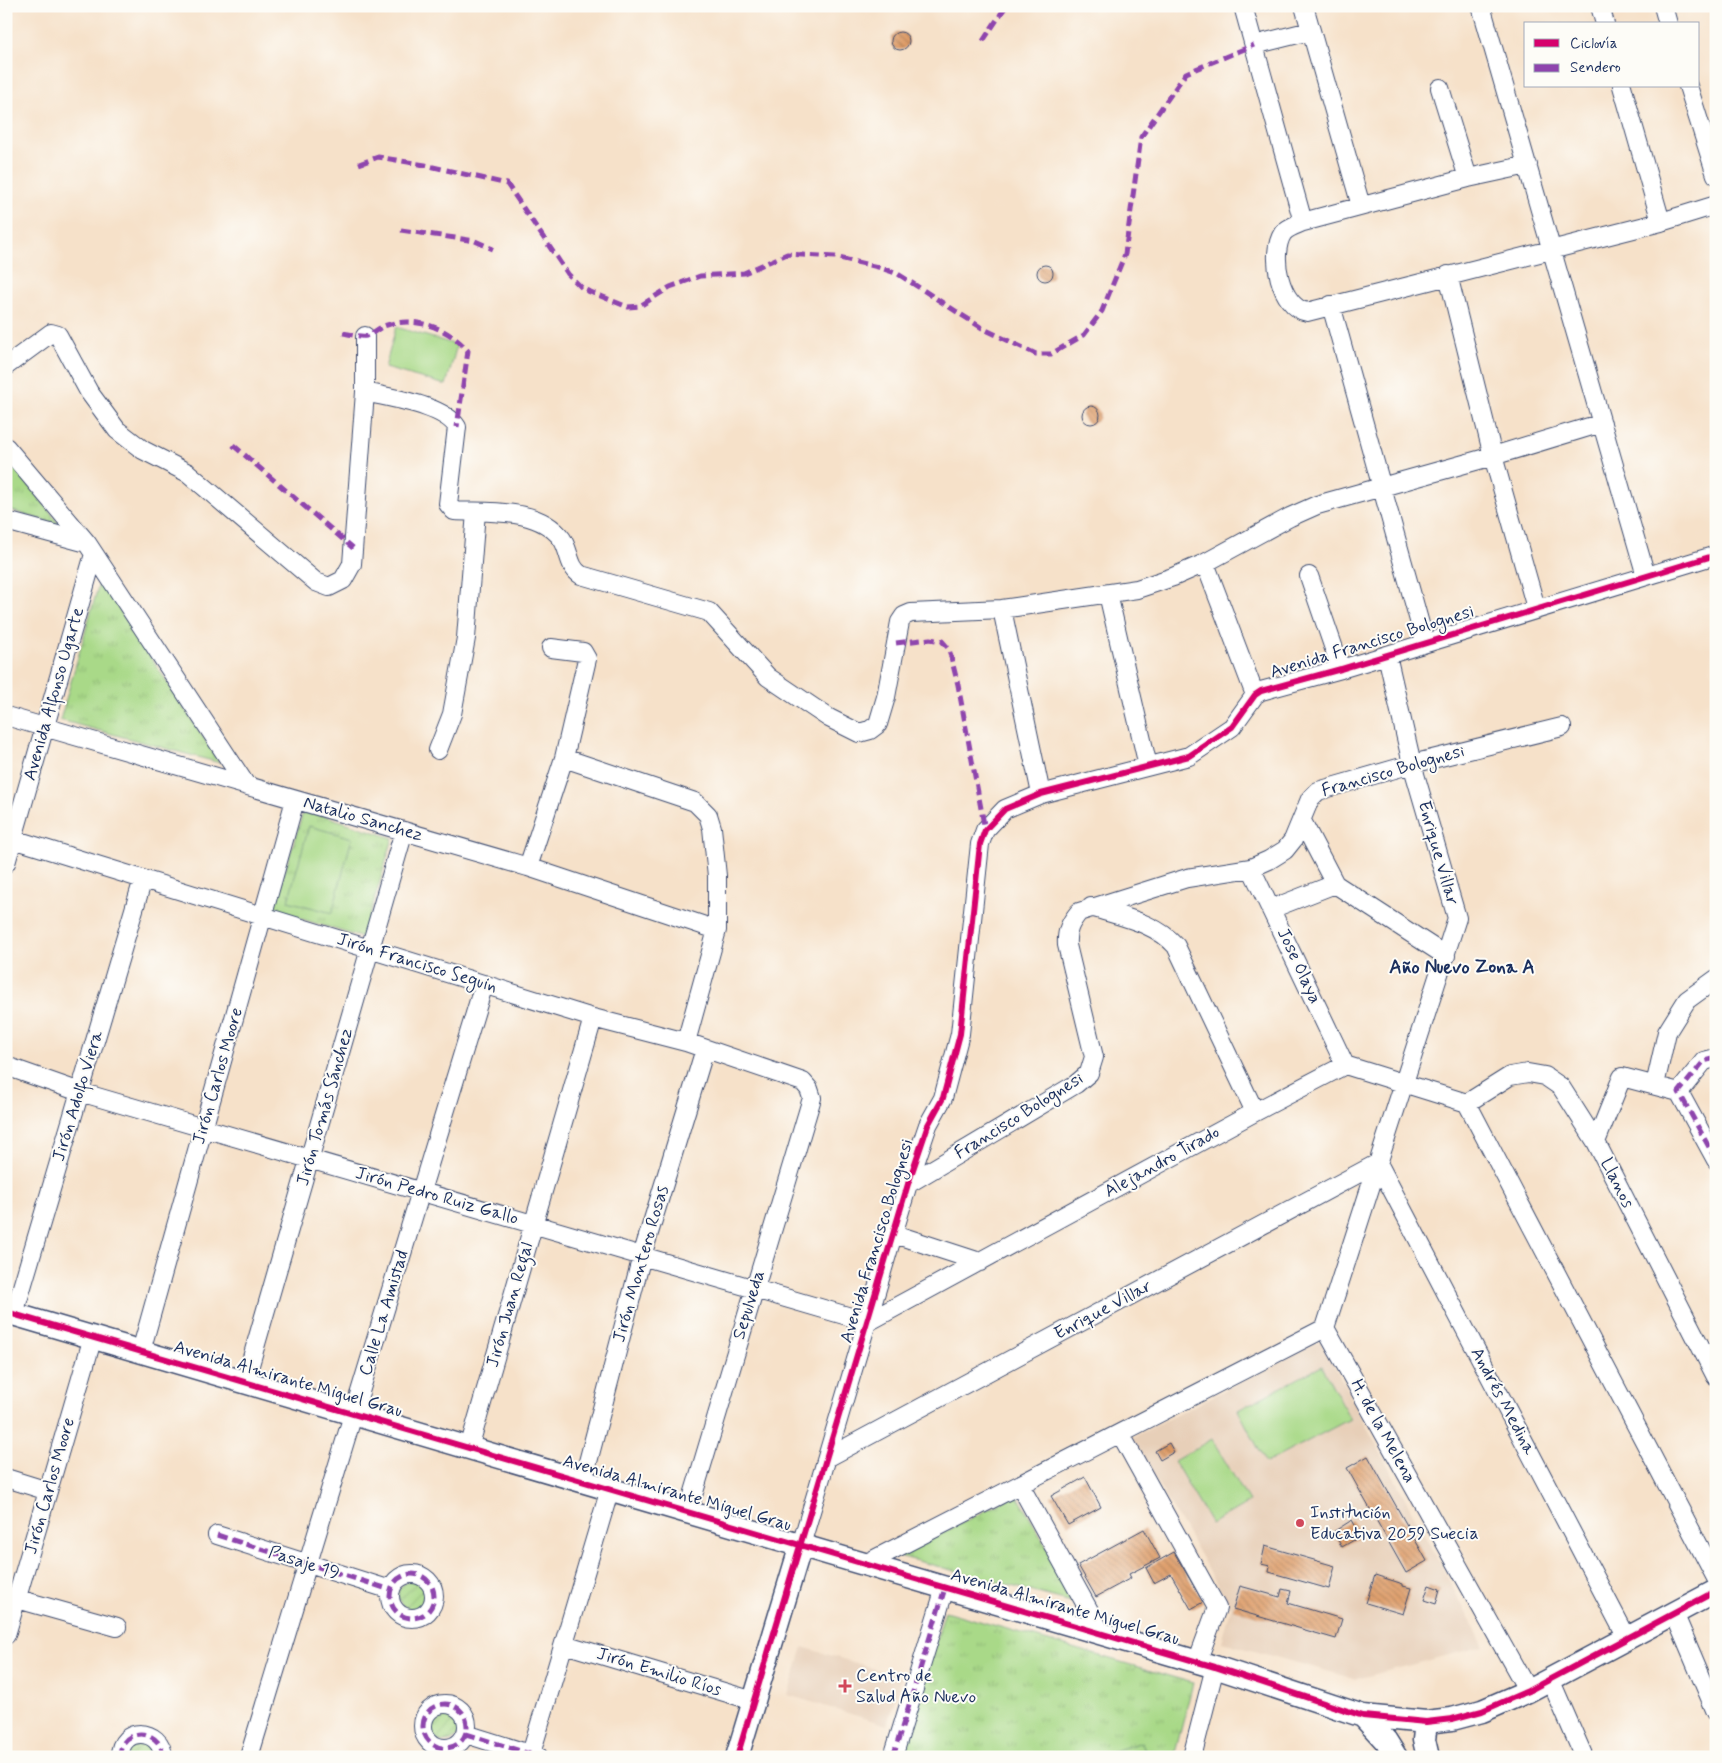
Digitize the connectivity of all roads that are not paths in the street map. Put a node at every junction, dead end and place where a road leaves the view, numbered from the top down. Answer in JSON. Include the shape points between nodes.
{"nodes":[{"id":1,"x":1243,"y":6,"type":"edge"},
{"id":2,"x":1304,"y":6,"type":"edge"},
{"id":3,"x":1481,"y":6,"type":"edge"},
{"id":4,"x":1600,"y":6,"type":"edge"},
{"id":5,"x":1663,"y":6,"type":"edge"},
{"id":6,"x":1604,"y":22,"type":"edge"},
{"id":7,"x":1667,"y":22,"type":"edge"},
{"id":8,"x":1310,"y":31,"type":"junction"},
{"id":9,"x":1254,"y":45,"type":"junction"},
{"id":10,"x":1440,"y":88,"type":"dead end"},
{"id":11,"x":1623,"y":88,"type":"edge"},
{"id":12,"x":1689,"y":88,"type":"edge"},
{"id":13,"x":1528,"y":165,"type":"junction"},
{"id":14,"x":1716,"y":175,"type":"edge"},
{"id":15,"x":1468,"y":178,"type":"junction"},
{"id":16,"x":1716,"y":205,"type":"edge"},
{"id":17,"x":1361,"y":206,"type":"junction"},
{"id":18,"x":1303,"y":222,"type":"junction"},
{"id":19,"x":1661,"y":222,"type":"junction"},
{"id":20,"x":1551,"y":248,"type":"junction"},
{"id":21,"x":1448,"y":276,"type":"junction"},
{"id":22,"x":1331,"y":306,"type":"junction"},
{"id":23,"x":365,"y":336,"type":"dead end"},
{"id":24,"x":6,"y":366,"type":"edge"},
{"id":25,"x":365,"y":392,"type":"junction"},
{"id":26,"x":1602,"y":423,"type":"junction"},
{"id":27,"x":6,"y":447,"type":"edge"},
{"id":28,"x":1493,"y":456,"type":"junction"},
{"id":29,"x":1380,"y":488,"type":"junction"},
{"id":30,"x":476,"y":512,"type":"junction"},
{"id":31,"x":6,"y":521,"type":"edge"},
{"id":32,"x":91,"y":549,"type":"junction"},
{"id":33,"x":1716,"y":555,"type":"edge"},
{"id":34,"x":1206,"y":563,"type":"junction"},
{"id":35,"x":1309,"y":576,"type":"dead end"},
{"id":36,"x":1646,"y":576,"type":"junction"},
{"id":37,"x":1108,"y":594,"type":"junction"},
{"id":38,"x":1536,"y":608,"type":"junction"},
{"id":39,"x":1002,"y":609,"type":"junction"},
{"id":40,"x":1425,"y":642,"type":"junction"},
{"id":41,"x":551,"y":648,"type":"dead end"},
{"id":42,"x":1386,"y":655,"type":"junction"},
{"id":43,"x":1341,"y":669,"type":"junction"},
{"id":44,"x":1255,"y":695,"type":"junction"},
{"id":45,"x":6,"y":716,"type":"edge"},
{"id":46,"x":45,"y":727,"type":"junction"},
{"id":47,"x":1562,"y":727,"type":"dead end"},
{"id":48,"x":438,"y":750,"type":"dead end"},
{"id":49,"x":564,"y":758,"type":"junction"},
{"id":50,"x":1412,"y":764,"type":"junction"},
{"id":51,"x":1148,"y":766,"type":"junction"},
{"id":52,"x":246,"y":785,"type":"junction"},
{"id":53,"x":1041,"y":794,"type":"junction"},
{"id":54,"x":295,"y":800,"type":"junction"},
{"id":55,"x":1302,"y":821,"type":"junction"},
{"id":56,"x":404,"y":831,"type":"junction"},
{"id":57,"x":13,"y":839,"type":"junction"},
{"id":58,"x":6,"y":863,"type":"edge"},
{"id":59,"x":528,"y":867,"type":"junction"},
{"id":60,"x":1251,"y":868,"type":"junction"},
{"id":61,"x":143,"y":879,"type":"junction"},
{"id":62,"x":1335,"y":884,"type":"junction"},
{"id":63,"x":1091,"y":907,"type":"junction"},
{"id":64,"x":1271,"y":909,"type":"junction"},
{"id":65,"x":262,"y":916,"type":"junction"},
{"id":66,"x":717,"y":930,"type":"junction"},
{"id":67,"x":370,"y":949,"type":"junction"},
{"id":68,"x":1446,"y":956,"type":"junction"},
{"id":69,"x":1716,"y":979,"type":"edge"},
{"id":70,"x":484,"y":984,"type":"junction"},
{"id":71,"x":593,"y":1018,"type":"junction"},
{"id":72,"x":686,"y":1042,"type":"junction"},
{"id":73,"x":705,"y":1049,"type":"junction"},
{"id":74,"x":1716,"y":1058,"type":"edge"},
{"id":75,"x":1345,"y":1065,"type":"junction"},
{"id":76,"x":6,"y":1066,"type":"edge"},
{"id":77,"x":1404,"y":1083,"type":"junction"},
{"id":78,"x":1655,"y":1085,"type":"junction"},
{"id":79,"x":80,"y":1092,"type":"junction"},
{"id":80,"x":1679,"y":1092,"type":"junction"},
{"id":81,"x":812,"y":1098,"type":"joint"},
{"id":82,"x":1466,"y":1103,"type":"junction"},
{"id":83,"x":1255,"y":1112,"type":"junction"},
{"id":84,"x":203,"y":1128,"type":"junction"},
{"id":85,"x":1596,"y":1142,"type":"junction"},
{"id":86,"x":310,"y":1159,"type":"junction"},
{"id":87,"x":1716,"y":1160,"type":"edge"},
{"id":88,"x":1378,"y":1163,"type":"junction"},
{"id":89,"x":908,"y":1184,"type":"junction"},
{"id":90,"x":421,"y":1191,"type":"junction"},
{"id":91,"x":533,"y":1224,"type":"junction"},
{"id":92,"x":894,"y":1234,"type":"junction"},
{"id":93,"x":642,"y":1256,"type":"junction"},
{"id":94,"x":980,"y":1262,"type":"junction"},
{"id":95,"x":754,"y":1289,"type":"junction"},
{"id":96,"x":10,"y":1313,"type":"edge"},
{"id":97,"x":868,"y":1322,"type":"junction"},
{"id":98,"x":1325,"y":1328,"type":"junction"},
{"id":99,"x":93,"y":1337,"type":"junction"},
{"id":100,"x":141,"y":1351,"type":"junction"},
{"id":101,"x":1716,"y":1378,"type":"edge"},
{"id":102,"x":245,"y":1382,"type":"junction"},
{"id":103,"x":354,"y":1414,"type":"junction"},
{"id":104,"x":1120,"y":1433,"type":"junction"},
{"id":105,"x":469,"y":1448,"type":"junction"},
{"id":106,"x":828,"y":1458,"type":"junction"},
{"id":107,"x":6,"y":1478,"type":"edge"},
{"id":108,"x":583,"y":1481,"type":"junction"},
{"id":109,"x":1020,"y":1485,"type":"junction"},
{"id":110,"x":610,"y":1490,"type":"junction"},
{"id":111,"x":48,"y":1491,"type":"junction"},
{"id":112,"x":688,"y":1512,"type":"junction"},
{"id":113,"x":217,"y":1535,"type":"dead end"},
{"id":114,"x":801,"y":1545,"type":"junction"},
{"id":115,"x":308,"y":1564,"type":"junction"},
{"id":116,"x":865,"y":1564,"type":"junction"},
{"id":117,"x":1716,"y":1578,"type":"edge"},
{"id":118,"x":945,"y":1588,"type":"junction"},
{"id":119,"x":391,"y":1590,"type":"dead end"},
{"id":120,"x":1716,"y":1591,"type":"edge"},
{"id":121,"x":12,"y":1597,"type":"edge"},
{"id":122,"x":1674,"y":1613,"type":"junction"},
{"id":123,"x":117,"y":1627,"type":"dead end"},
{"id":124,"x":1102,"y":1634,"type":"junction"},
{"id":125,"x":6,"y":1635,"type":"edge"},
{"id":126,"x":1627,"y":1638,"type":"junction"},
{"id":127,"x":564,"y":1644,"type":"junction"},
{"id":128,"x":1206,"y":1664,"type":"junction"},
{"id":129,"x":1550,"y":1679,"type":"junction"},
{"id":130,"x":1528,"y":1691,"type":"junction"},
{"id":131,"x":754,"y":1701,"type":"junction"},
{"id":132,"x":1716,"y":1712,"type":"edge"},
{"id":133,"x":1363,"y":1716,"type":"junction"},
{"id":134,"x":1426,"y":1722,"type":"junction"},
{"id":135,"x":466,"y":1734,"type":"dead end"},
{"id":136,"x":533,"y":1756,"type":"edge"},
{"id":137,"x":742,"y":1756,"type":"edge"},
{"id":138,"x":120,"y":1757,"type":"edge"},
{"id":139,"x":163,"y":1757,"type":"edge"},
{"id":140,"x":250,"y":1757,"type":"edge"},
{"id":141,"x":893,"y":1757,"type":"edge"},
{"id":142,"x":1192,"y":1757,"type":"edge"},
{"id":143,"x":1396,"y":1757,"type":"edge"},
{"id":144,"x":1428,"y":1757,"type":"edge"},
{"id":145,"x":1584,"y":1757,"type":"edge"}],
"edges":[{"from":1,"to":9,"type":"street"},
{"from":2,"to":8,"type":"street"},
{"from":3,"to":13,"type":"street"},
{"from":4,"to":6,"type":"street"},
{"from":5,"to":7,"type":"street"},
{"from":8,"to":9,"type":"street"},
{"from":8,"to":17,"type":"street"},
{"from":9,"to":18,"type":"street"},
{"from":10,"to":15,"type":"street"},
{"from":11,"to":19,"type":"street"},
{"from":12,"to":14,"type":"street"},
{"from":13,"to":15,"type":"street"},
{"from":13,"to":20,"type":"street"},
{"from":15,"to":17,"type":"street"},
{"from":16,"to":19,"type":"street"},
{"from":17,"to":18,"type":"street"},
{"from":18,"to":22,"type":"street","via":[[1290,227],[1279,242],[1281,284],[1289,302],[1298,311]]},
{"from":19,"to":20,"type":"street"},
{"from":20,"to":21,"type":"street"},
{"from":20,"to":26,"type":"street"},
{"from":21,"to":22,"type":"street"},
{"from":21,"to":28,"type":"street"},
{"from":22,"to":29,"type":"street"},
{"from":23,"to":25,"type":"street"},
{"from":24,"to":25,"type":"street","via":[[50,333],[58,335],[89,392],[117,430],[143,450],[188,473],[316,582],[329,587],[343,580],[352,564]]},
{"from":25,"to":30,"type":"street","via":[[415,404],[451,418],[457,427],[448,504],[454,511]]},
{"from":26,"to":28,"type":"street"},
{"from":26,"to":36,"type":"street"},
{"from":27,"to":32,"type":"street"},
{"from":28,"to":29,"type":"street"},
{"from":28,"to":38,"type":"street"},
{"from":29,"to":34,"type":"street","via":[[1317,505]]},
{"from":29,"to":40,"type":"street"},
{"from":30,"to":39,"type":"street","via":[[540,520],[563,541],[574,570],[581,575],[708,612],[768,677],[829,718],[859,733],[878,724],[904,616],[918,612]]},
{"from":30,"to":48,"type":"street","via":[[466,638],[452,714]]},
{"from":31,"to":32,"type":"street"},
{"from":32,"to":46,"type":"street","name":"Avenida Alfonso Ugarte"},
{"from":32,"to":52,"type":"street"},
{"from":33,"to":36,"type":"street","name":"Avenida Francisco Bolognesi"},
{"from":34,"to":37,"type":"street","via":[[1173,577]]},
{"from":34,"to":44,"type":"street"},
{"from":35,"to":43,"type":"street"},
{"from":36,"to":38,"type":"street","name":"Avenida Francisco Bolognesi"},
{"from":37,"to":39,"type":"street"},
{"from":37,"to":51,"type":"street"},
{"from":38,"to":40,"type":"street","name":"Avenida Francisco Bolognesi"},
{"from":39,"to":53,"type":"street"},
{"from":40,"to":42,"type":"street","name":"Avenida Francisco Bolognesi"},
{"from":41,"to":49,"type":"street","via":[[583,652],[587,659]]},
{"from":42,"to":43,"type":"street","name":"Avenida Francisco Bolognesi"},
{"from":42,"to":50,"type":"street","name":"Enrique Villar"},
{"from":43,"to":44,"type":"street","name":"Avenida Francisco Bolognesi"},
{"from":44,"to":51,"type":"street","name":"Avenida Francisco Bolognesi","via":[[1232,727],[1215,740],[1189,756]]},
{"from":45,"to":46,"type":"street","name":"Natalio Sanchez"},
{"from":46,"to":52,"type":"street","name":"Natalio Sanchez"},
{"from":46,"to":57,"type":"street","name":"Avenida Alfonso Ugarte"},
{"from":47,"to":50,"type":"street","name":"Francisco Bolognesi"},
{"from":49,"to":59,"type":"street"},
{"from":49,"to":66,"type":"street","via":[[702,807],[712,828],[717,876]]},
{"from":50,"to":55,"type":"street","name":"Francisco Bolognesi","via":[[1318,791],[1310,799]]},
{"from":50,"to":68,"type":"street","name":"Enrique Villar","via":[[1457,918]]},
{"from":51,"to":53,"type":"street","name":"Avenida Francisco Bolognesi"},
{"from":52,"to":54,"type":"street","name":"Natalio Sanchez"},
{"from":53,"to":89,"type":"street","name":"Avenida Francisco Bolognesi","via":[[1005,809],[985,830],[980,844],[960,1034],[943,1098],[928,1125]]},
{"from":54,"to":56,"type":"street","name":"Natalio Sanchez"},
{"from":54,"to":65,"type":"street","name":"Jirón Carlos Moore"},
{"from":55,"to":60,"type":"street","name":"Francisco Bolognesi","via":[[1285,850]]},
{"from":55,"to":62,"type":"street"},
{"from":56,"to":59,"type":"street","name":"Natalio Sanchez"},
{"from":56,"to":67,"type":"street","name":"Jirón Tomás Sánchez"},
{"from":57,"to":58,"type":"street","name":"Avenida Alfonso Ugarte"},
{"from":57,"to":61,"type":"street","name":"Jirón Francisco Seguin"},
{"from":59,"to":66,"type":"street","name":"Natalio Sanchez"},
{"from":60,"to":63,"type":"street","name":"Francisco Bolognesi","via":[[1187,878]]},
{"from":60,"to":64,"type":"street","name":"Jose Olaya"},
{"from":61,"to":65,"type":"street","name":"Jirón Francisco Seguin"},
{"from":61,"to":79,"type":"street","name":"Jirón Adolfo Viera"},
{"from":62,"to":64,"type":"street"},
{"from":62,"to":68,"type":"street"},
{"from":63,"to":83,"type":"street","via":[[1156,928],[1176,946]]},
{"from":63,"to":89,"type":"street","name":"Francisco Bolognesi","via":[[1079,912],[1066,932],[1070,962],[1094,1057],[1088,1073],[1076,1084]]},
{"from":64,"to":75,"type":"street","name":"Jose Olaya"},
{"from":65,"to":67,"type":"street","name":"Jirón Francisco Seguin"},
{"from":65,"to":84,"type":"street","name":"Jirón Carlos Moore"},
{"from":66,"to":72,"type":"street"},
{"from":67,"to":70,"type":"street","name":"Jirón Francisco Seguin"},
{"from":67,"to":86,"type":"street","name":"Jirón Tomás Sánchez"},
{"from":68,"to":77,"type":"street","name":"Enrique Villar"},
{"from":69,"to":78,"type":"street","via":[[1687,1000],[1667,1032]]},
{"from":70,"to":71,"type":"street","name":"Jirón Francisco Seguin"},
{"from":70,"to":90,"type":"street","name":"Calle La Amistad"},
{"from":71,"to":72,"type":"street","name":"Jirón Francisco Seguin"},
{"from":71,"to":91,"type":"street","name":"Jirón Juan Regal"},
{"from":72,"to":73,"type":"street","name":"Jirón Francisco Seguin"},
{"from":73,"to":81,"type":"street","name":"Jirón Francisco Seguin","via":[[803,1082]]},
{"from":73,"to":93,"type":"street","name":"Jirón Montero Rosas"},
{"from":74,"to":80,"type":"street","via":[[1704,1062]]},
{"from":75,"to":77,"type":"street"},
{"from":75,"to":83,"type":"street","name":"Alejandro Tirado"},
{"from":76,"to":79,"type":"street","name":"Jirón Pedro Ruiz Gallo"},
{"from":77,"to":82,"type":"street"},
{"from":77,"to":88,"type":"street","name":"Enrique Villar"},
{"from":78,"to":80,"type":"street"},
{"from":78,"to":85,"type":"street","via":[[1624,1076],[1620,1078]]},
{"from":79,"to":84,"type":"street","name":"Jirón Pedro Ruiz Gallo"},
{"from":79,"to":96,"type":"street","name":"Jirón Adolfo Viera"},
{"from":80,"to":87,"type":"street"},
{"from":81,"to":95,"type":"street","name":"Sepulveda"},
{"from":82,"to":85,"type":"street","name":"Llanos","via":[[1510,1076],[1528,1072],[1546,1076],[1561,1087]]},
{"from":82,"to":117,"type":"street"},
{"from":83,"to":94,"type":"street","name":"Alejandro Tirado"},
{"from":84,"to":86,"type":"street","name":"Jirón Pedro Ruiz Gallo"},
{"from":84,"to":100,"type":"street","name":"Jirón Carlos Moore"},
{"from":85,"to":101,"type":"street","name":"Llanos"},
{"from":86,"to":90,"type":"street","name":"Jirón Pedro Ruiz Gallo"},
{"from":86,"to":102,"type":"street","name":"Jirón Tomás Sánchez"},
{"from":88,"to":98,"type":"street","name":"Enrique Villar"},
{"from":88,"to":106,"type":"street","name":"Enrique Villar"},
{"from":88,"to":126,"type":"street","name":"Andrés Medina"},
{"from":89,"to":92,"type":"street","name":"Avenida Francisco Bolognesi"},
{"from":90,"to":91,"type":"street","name":"Jirón Pedro Ruiz Gallo"},
{"from":90,"to":103,"type":"street","name":"Calle La Amistad"},
{"from":91,"to":93,"type":"street","name":"Jirón Pedro Ruiz Gallo"},
{"from":91,"to":105,"type":"street","name":"Jirón Juan Regal"},
{"from":92,"to":94,"type":"street"},
{"from":92,"to":97,"type":"street","name":"Avenida Francisco Bolognesi"},
{"from":93,"to":95,"type":"street","name":"Jirón Pedro Ruiz Gallo"},
{"from":93,"to":108,"type":"street","name":"Jirón Montero Rosas"},
{"from":94,"to":97,"type":"street","name":"Alejandro Tirado"},
{"from":95,"to":97,"type":"street","name":"Jirón Pedro Ruiz Gallo"},
{"from":95,"to":112,"type":"street","name":"Sepulveda"},
{"from":96,"to":99,"type":"street","name":"Avenida Almirante Miguel Grau"},
{"from":97,"to":106,"type":"street","name":"Avenida Francisco Bolognesi"},
{"from":98,"to":104,"type":"street"},
{"from":98,"to":130,"type":"street","name":"H. de la Melena"},
{"from":99,"to":100,"type":"street","name":"Avenida Almirante Miguel Grau"},
{"from":99,"to":111,"type":"street","name":"Jirón Carlos Moore"},
{"from":100,"to":102,"type":"street","name":"Avenida Almirante Miguel Grau"},
{"from":102,"to":103,"type":"street","name":"Avenida Almirante Miguel Grau"},
{"from":103,"to":105,"type":"street","name":"Avenida Almirante Miguel Grau"},
{"from":103,"to":115,"type":"street","name":"Calle La Amistad"},
{"from":104,"to":109,"type":"street"},
{"from":104,"to":128,"type":"street","via":[[1217,1608]]},
{"from":105,"to":108,"type":"street","name":"Avenida Almirante Miguel Grau"},
{"from":106,"to":114,"type":"street","name":"Avenida Francisco Bolognesi"},
{"from":107,"to":111,"type":"street"},
{"from":108,"to":110,"type":"street","name":"Avenida Almirante Miguel Grau"},
{"from":109,"to":116,"type":"street"},
{"from":109,"to":124,"type":"street"},
{"from":110,"to":112,"type":"street","name":"Avenida Almirante Miguel Grau"},
{"from":110,"to":127,"type":"street"},
{"from":111,"to":121,"type":"street","name":"Jirón Carlos Moore"},
{"from":112,"to":114,"type":"street","name":"Avenida Almirante Miguel Grau"},
{"from":113,"to":115,"type":"street","name":"Pasaje 19"},
{"from":114,"to":116,"type":"street","name":"Avenida Almirante Miguel Grau"},
{"from":114,"to":131,"type":"street","name":"Avenida Francisco Bolognesi"},
{"from":115,"to":119,"type":"street","name":"Pasaje 19"},
{"from":115,"to":140,"type":"street","name":"Calle La Amistad"},
{"from":116,"to":118,"type":"street","name":"Avenida Almirante Miguel Grau"},
{"from":118,"to":124,"type":"street","name":"Avenida Almirante Miguel Grau"},
{"from":118,"to":141,"type":"street"},
{"from":120,"to":122,"type":"street","name":"Avenida Almirante Miguel Grau"},
{"from":121,"to":123,"type":"street"},
{"from":121,"to":125,"type":"street","name":"Jirón Carlos Moore"},
{"from":122,"to":126,"type":"street","name":"Avenida Almirante Miguel Grau"},
{"from":122,"to":132,"type":"street"},
{"from":124,"to":128,"type":"street","name":"Avenida Almirante Miguel Grau"},
{"from":126,"to":129,"type":"street","name":"Avenida Almirante Miguel Grau"},
{"from":127,"to":131,"type":"street","name":"Jirón Emilio Ríos"},
{"from":127,"to":136,"type":"street"},
{"from":128,"to":133,"type":"street","name":"Avenida Almirante Miguel Grau"},
{"from":128,"to":142,"type":"street"},
{"from":129,"to":130,"type":"street","name":"Avenida Almirante Miguel Grau"},
{"from":129,"to":145,"type":"street"},
{"from":130,"to":134,"type":"street","name":"Avenida Almirante Miguel Grau","via":[[1482,1711]]},
{"from":131,"to":137,"type":"street","name":"Avenida Francisco Bolognesi"},
{"from":133,"to":134,"type":"street","name":"Avenida Almirante Miguel Grau"},
{"from":133,"to":143,"type":"street","name":"Avenida Almirante Miguel Grau"},
{"from":134,"to":144,"type":"street","via":[[1424,1740]]},
{"from":135,"to":136,"type":"street"},
{"from":138,"to":139,"type":"street","via":[[126,1739],[139,1733],[153,1736]]}]}
